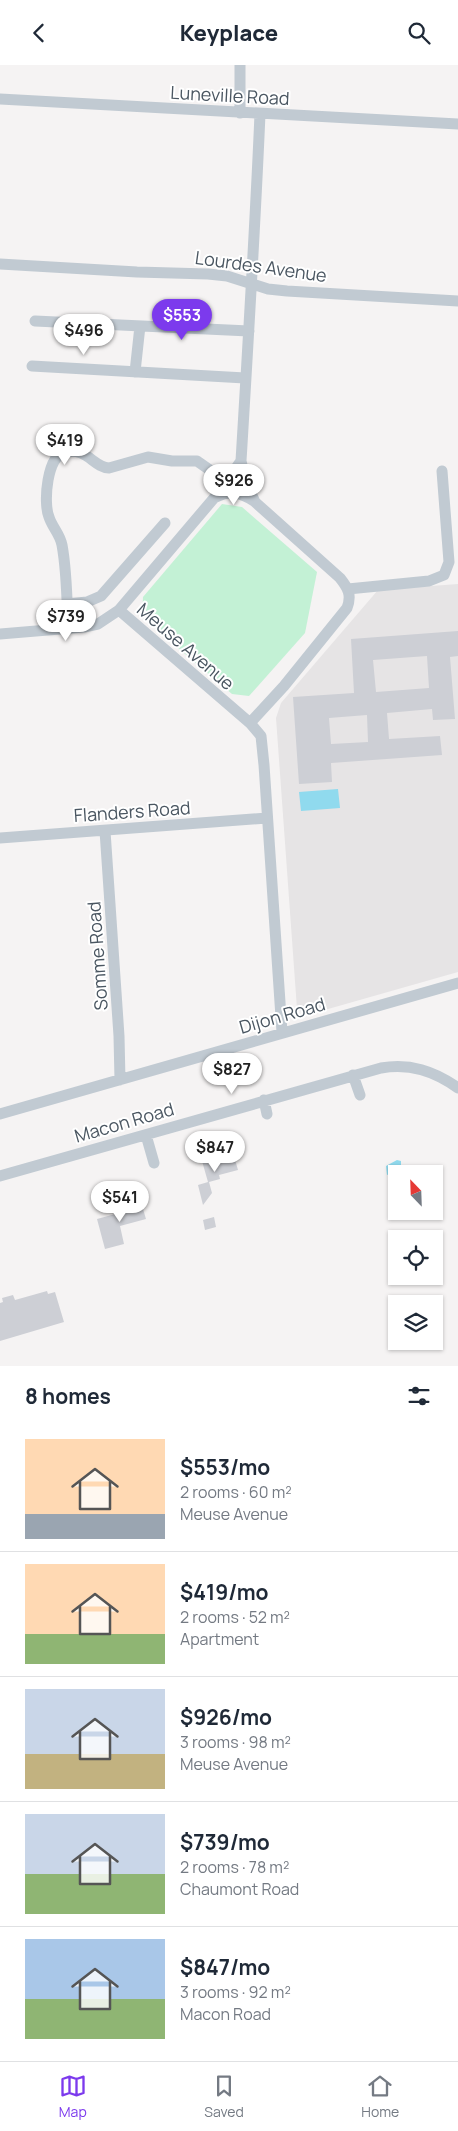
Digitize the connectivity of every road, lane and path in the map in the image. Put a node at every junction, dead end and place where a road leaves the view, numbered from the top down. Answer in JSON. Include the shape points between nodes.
{"nodes":[{"id":1,"x":240,"y":65,"type":"edge"},
{"id":2,"x":0,"y":99,"type":"edge"},
{"id":3,"x":240,"y":113,"type":"junction"},
{"id":4,"x":260,"y":114,"type":"junction"},
{"id":5,"x":458,"y":124,"type":"edge"},
{"id":6,"x":0,"y":264,"type":"edge"},
{"id":7,"x":252,"y":284,"type":"junction"},
{"id":8,"x":458,"y":301,"type":"edge"},
{"id":9,"x":35,"y":321,"type":"dead end"},
{"id":10,"x":140,"y":326,"type":"junction"},
{"id":11,"x":249,"y":331,"type":"junction"},
{"id":12,"x":32,"y":366,"type":"dead end"},
{"id":13,"x":135,"y":372,"type":"junction"},
{"id":14,"x":245,"y":378,"type":"junction"},
{"id":15,"x":241,"y":461,"type":"junction"},
{"id":16,"x":442,"y":471,"type":"dead end"},
{"id":17,"x":227,"y":481,"type":"junction"},
{"id":18,"x":212,"y":499,"type":"junction"},
{"id":19,"x":255,"y":502,"type":"junction"},
{"id":20,"x":166,"y":523,"type":"dead end"},
{"id":21,"x":348,"y":589,"type":"junction"},
{"id":22,"x":67,"y":604,"type":"junction"},
{"id":23,"x":119,"y":610,"type":"junction"},
{"id":24,"x":68,"y":629,"type":"junction"},
{"id":25,"x":0,"y":633,"type":"edge"},
{"id":26,"x":250,"y":723,"type":"junction"},
{"id":27,"x":267,"y":819,"type":"junction"},
{"id":28,"x":105,"y":831,"type":"junction"},
{"id":29,"x":0,"y":838,"type":"edge"},
{"id":30,"x":458,"y":983,"type":"edge"},
{"id":31,"x":282,"y":1033,"type":"junction"},
{"id":32,"x":353,"y":1075,"type":"junction"},
{"id":33,"x":120,"y":1080,"type":"junction"},
{"id":34,"x":458,"y":1088,"type":"edge"},
{"id":35,"x":360,"y":1095,"type":"dead end"},
{"id":36,"x":264,"y":1100,"type":"junction"},
{"id":37,"x":0,"y":1114,"type":"edge"},
{"id":38,"x":267,"y":1114,"type":"dead end"},
{"id":39,"x":146,"y":1135,"type":"junction"},
{"id":40,"x":154,"y":1163,"type":"dead end"},
{"id":41,"x":0,"y":1176,"type":"edge"}],
"edges":[{"from":1,"to":3,"type":"street"},
{"from":2,"to":3,"type":"street","name":"Luneville Road"},
{"from":3,"to":4,"type":"street","name":"Luneville Road"},
{"from":4,"to":5,"type":"street","name":"Luneville Road"},
{"from":4,"to":7,"type":"street"},
{"from":6,"to":7,"type":"street","name":"Lourdes Avenue","via":[[208,274]]},
{"from":7,"to":8,"type":"street","name":"Lourdes Avenue","via":[[287,291]]},
{"from":7,"to":11,"type":"street"},
{"from":9,"to":10,"type":"street"},
{"from":10,"to":11,"type":"street"},
{"from":10,"to":13,"type":"street"},
{"from":11,"to":14,"type":"street"},
{"from":12,"to":13,"type":"street"},
{"from":13,"to":14,"type":"street"},
{"from":14,"to":15,"type":"street"},
{"from":15,"to":17,"type":"street","name":"Meuse Avenue"},
{"from":15,"to":19,"type":"street"},
{"from":16,"to":21,"type":"street","via":[[449,562],[444,575],[429,581]]},
{"from":17,"to":18,"type":"street","name":"Meuse Avenue"},
{"from":17,"to":22,"type":"street","via":[[197,461],[148,457],[104,468],[86,454],[60,453],[49,472],[47,503],[49,518],[62,544]]},
{"from":18,"to":19,"type":"street","via":[[238,493]]},
{"from":18,"to":23,"type":"street","name":"Meuse Avenue"},
{"from":19,"to":21,"type":"street","via":[[340,578]]},
{"from":20,"to":22,"type":"street","via":[[101,596],[87,602]]},
{"from":21,"to":26,"type":"street","via":[[347,608]]},
{"from":22,"to":24,"type":"street"},
{"from":23,"to":24,"type":"street","via":[[98,624]]},
{"from":23,"to":26,"type":"street","name":"Meuse Avenue"},
{"from":24,"to":25,"type":"street"},
{"from":26,"to":27,"type":"street","name":"Meuse Avenue","via":[[260,736]]},
{"from":27,"to":28,"type":"street","name":"Flanders Road"},
{"from":27,"to":31,"type":"street","name":"Meuse Avenue"},
{"from":28,"to":29,"type":"street","name":"Flanders Road"},
{"from":28,"to":33,"type":"street","name":"Somme Road"},
{"from":30,"to":31,"type":"street","name":"Dijon Road"},
{"from":31,"to":33,"type":"street","name":"Dijon Road"},
{"from":32,"to":34,"type":"street","name":"Macon Road","via":[[396,1065],[410,1066],[434,1074]]},
{"from":32,"to":35,"type":"street"},
{"from":32,"to":36,"type":"street","name":"Macon Road"},
{"from":33,"to":37,"type":"street","name":"Dijon Road"},
{"from":36,"to":38,"type":"street"},
{"from":36,"to":39,"type":"street","name":"Macon Road"},
{"from":39,"to":40,"type":"street"},
{"from":39,"to":41,"type":"street","name":"Macon Road"}]}
